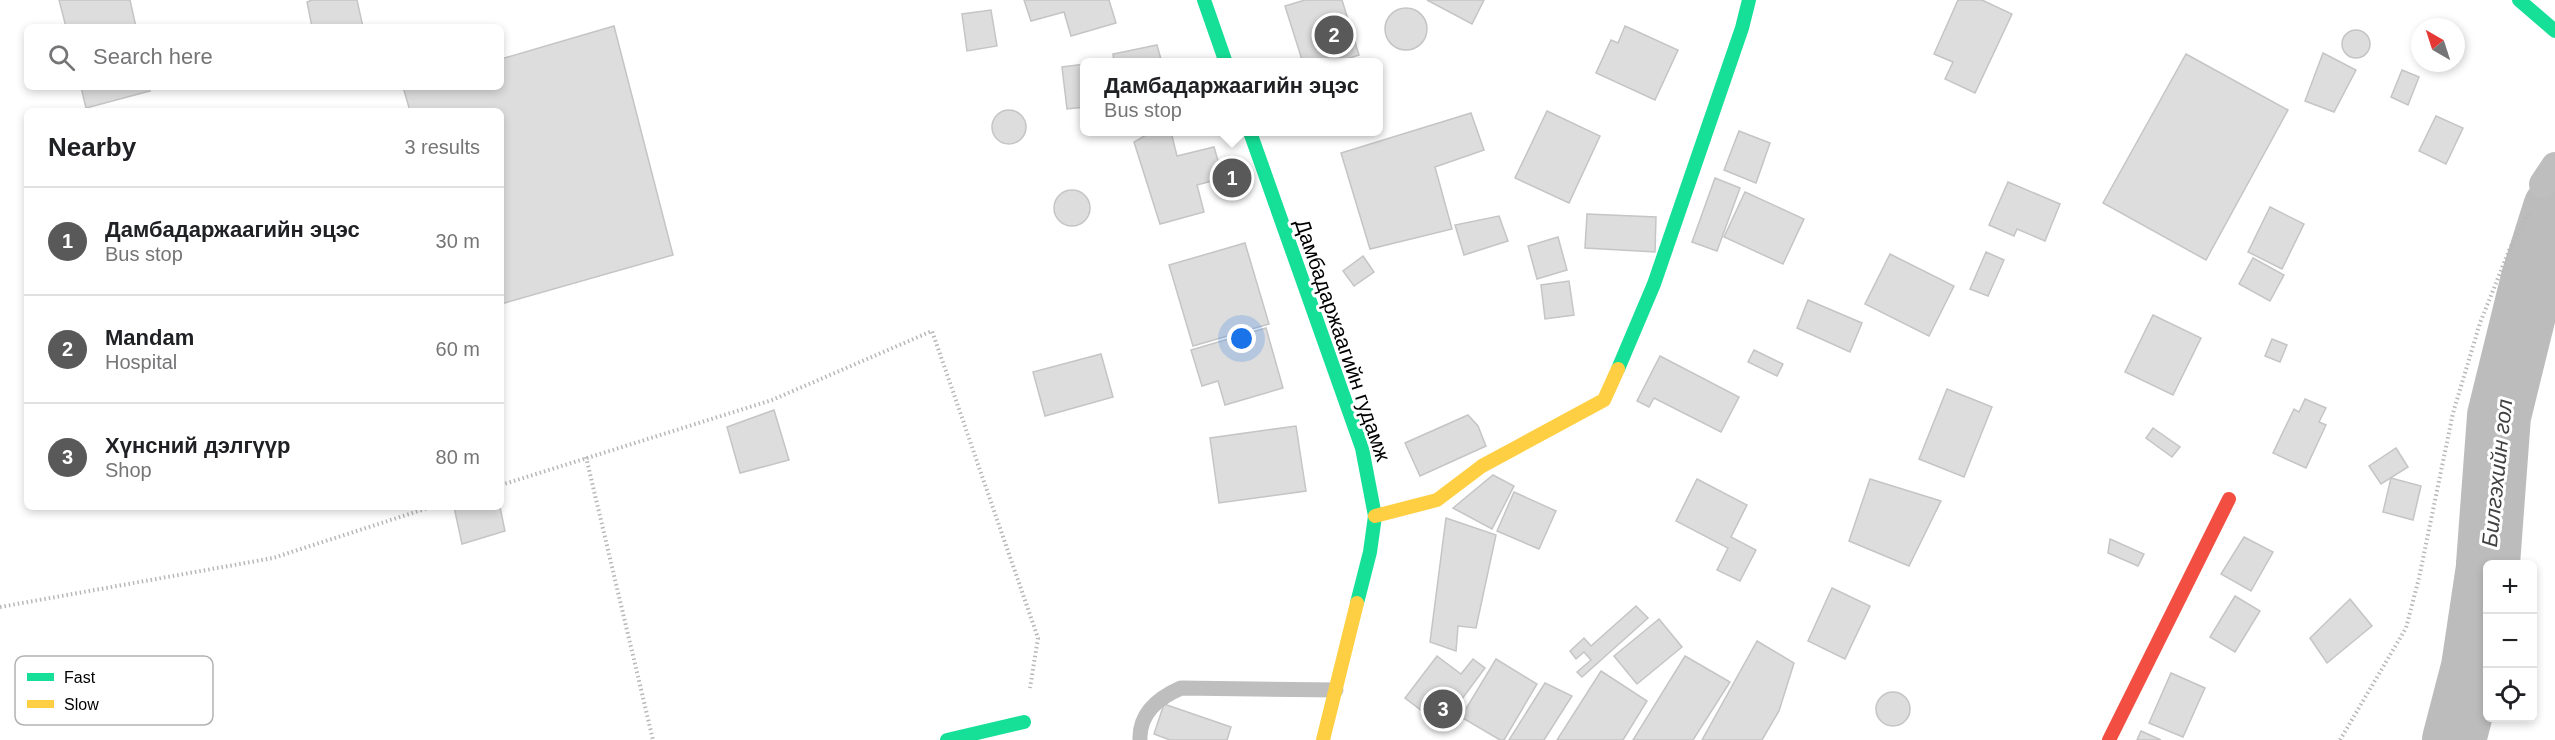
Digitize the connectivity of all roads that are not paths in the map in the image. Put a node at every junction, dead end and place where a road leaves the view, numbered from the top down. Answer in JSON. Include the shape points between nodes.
{"nodes":[{"id":1,"x":1204,"y":0,"type":"edge"},
{"id":2,"x":1749,"y":0,"type":"edge"},
{"id":3,"x":2519,"y":0,"type":"edge"},
{"id":4,"x":2553,"y":30,"type":"edge"},
{"id":5,"x":1224,"y":58,"type":"edge"},
{"id":6,"x":1251,"y":136,"type":"edge"},
{"id":7,"x":2229,"y":499,"type":"dead end"},
{"id":8,"x":1375,"y":516,"type":"junction"},
{"id":9,"x":1336,"y":690,"type":"junction"},
{"id":10,"x":1024,"y":722,"type":"road end"},
{"id":11,"x":1327,"y":738,"type":"edge"},
{"id":12,"x":947,"y":740,"type":"edge"},
{"id":13,"x":1140,"y":740,"type":"edge"},
{"id":14,"x":2109,"y":740,"type":"edge"}],
"edges":[{"from":1,"to":5,"type":"street"},
{"from":2,"to":8,"type":"street","via":[[1654,284],[1604,400],[1482,466],[1437,500]]},
{"from":3,"to":4,"type":"street"},
{"from":6,"to":8,"type":"street","name":"Дамбадаржаагийн гудамж","via":[[1362,448]]},
{"from":7,"to":14,"type":"street"},
{"from":8,"to":9,"type":"street","name":"Дамбадаржаагийн гудамж"},
{"from":9,"to":11,"type":"street","name":"Дамбадаржаагийн гудамж"},
{"from":9,"to":13,"type":"lane","via":[[1181,688],[1150,706]]},
{"from":10,"to":12,"type":"street"}]}
